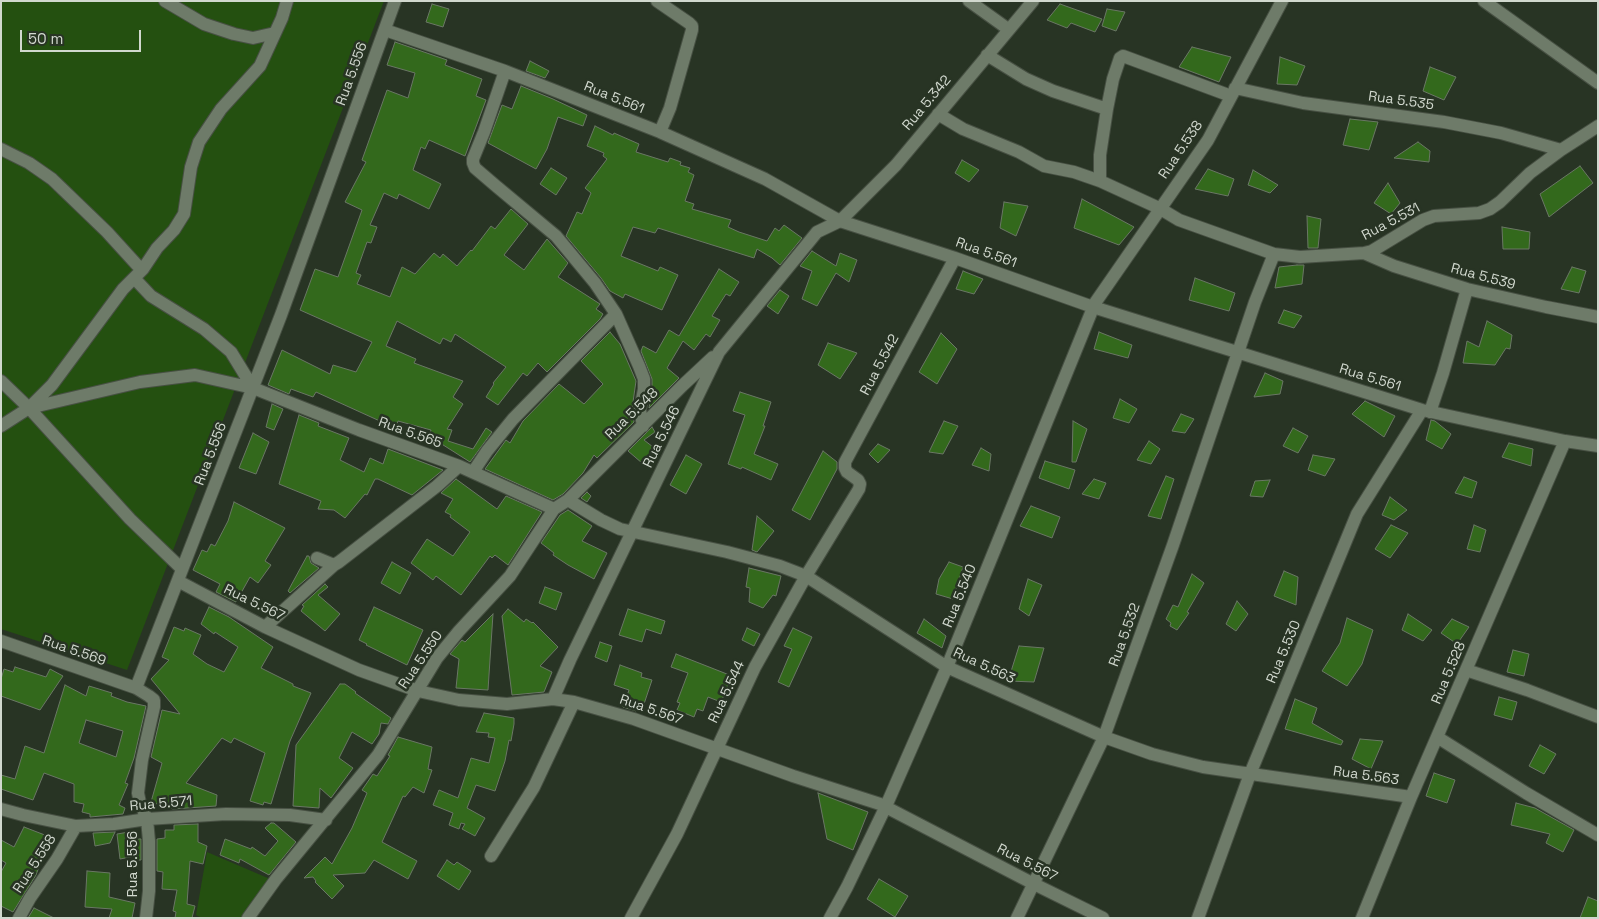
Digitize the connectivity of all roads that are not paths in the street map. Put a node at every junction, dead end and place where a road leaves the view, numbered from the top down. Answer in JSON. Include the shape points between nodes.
{"nodes":[{"id":1,"x":166,"y":1,"type":"edge"},
{"id":2,"x":287,"y":1,"type":"edge"},
{"id":3,"x":395,"y":1,"type":"edge"},
{"id":4,"x":657,"y":1,"type":"edge"},
{"id":5,"x":969,"y":1,"type":"edge"},
{"id":6,"x":1033,"y":1,"type":"edge"},
{"id":7,"x":1282,"y":1,"type":"edge"},
{"id":8,"x":1484,"y":1,"type":"edge"},
{"id":9,"x":1008,"y":29,"type":"junction"},
{"id":10,"x":385,"y":30,"type":"junction"},
{"id":11,"x":275,"y":33,"type":"junction"},
{"id":12,"x":987,"y":55,"type":"junction"},
{"id":13,"x":505,"y":71,"type":"junction"},
{"id":14,"x":1598,"y":83,"type":"edge"},
{"id":15,"x":1233,"y":92,"type":"junction"},
{"id":16,"x":1107,"y":109,"type":"junction"},
{"id":17,"x":938,"y":114,"type":"junction"},
{"id":18,"x":1598,"y":126,"type":"edge"},
{"id":19,"x":660,"y":132,"type":"junction"},
{"id":20,"x":1,"y":149,"type":"edge"},
{"id":21,"x":1561,"y":150,"type":"junction"},
{"id":22,"x":1100,"y":181,"type":"junction"},
{"id":23,"x":1159,"y":208,"type":"junction"},
{"id":24,"x":840,"y":221,"type":"junction"},
{"id":25,"x":1274,"y":254,"type":"junction"},
{"id":26,"x":1364,"y":254,"type":"junction"},
{"id":27,"x":955,"y":258,"type":"junction"},
{"id":28,"x":138,"y":274,"type":"junction"},
{"id":29,"x":1466,"y":289,"type":"junction"},
{"id":30,"x":1093,"y":307,"type":"junction"},
{"id":31,"x":616,"y":314,"type":"junction"},
{"id":32,"x":1598,"y":317,"type":"edge"},
{"id":33,"x":719,"y":352,"type":"junction"},
{"id":34,"x":1239,"y":352,"type":"junction"},
{"id":35,"x":1,"y":381,"type":"edge"},
{"id":36,"x":254,"y":388,"type":"junction"},
{"id":37,"x":29,"y":408,"type":"junction"},
{"id":38,"x":1426,"y":411,"type":"junction"},
{"id":39,"x":1,"y":426,"type":"edge"},
{"id":40,"x":643,"y":426,"type":"junction"},
{"id":41,"x":1565,"y":441,"type":"junction"},
{"id":42,"x":1598,"y":446,"type":"edge"},
{"id":43,"x":459,"y":466,"type":"junction"},
{"id":44,"x":473,"y":472,"type":"junction"},
{"id":45,"x":860,"y":484,"type":"joint"},
{"id":46,"x":568,"y":500,"type":"junction"},
{"id":47,"x":554,"y":509,"type":"junction"},
{"id":48,"x":632,"y":532,"type":"junction"},
{"id":49,"x":317,"y":558,"type":"dead end"},
{"id":50,"x":334,"y":565,"type":"junction"},
{"id":51,"x":180,"y":575,"type":"junction"},
{"id":52,"x":806,"y":576,"type":"junction"},
{"id":53,"x":264,"y":627,"type":"junction"},
{"id":54,"x":1,"y":641,"type":"edge"},
{"id":55,"x":947,"y":667,"type":"junction"},
{"id":56,"x":1466,"y":670,"type":"junction"},
{"id":57,"x":136,"y":688,"type":"junction"},
{"id":58,"x":418,"y":691,"type":"junction"},
{"id":59,"x":553,"y":699,"type":"junction"},
{"id":60,"x":574,"y":702,"type":"junction"},
{"id":61,"x":1598,"y":717,"type":"edge"},
{"id":62,"x":1104,"y":737,"type":"junction"},
{"id":63,"x":1437,"y":737,"type":"junction"},
{"id":64,"x":718,"y":749,"type":"junction"},
{"id":65,"x":1250,"y":774,"type":"junction"},
{"id":66,"x":1411,"y":798,"type":"junction"},
{"id":67,"x":886,"y":806,"type":"junction"},
{"id":68,"x":1,"y":809,"type":"edge"},
{"id":69,"x":147,"y":819,"type":"junction"},
{"id":70,"x":326,"y":820,"type":"junction"},
{"id":71,"x":76,"y":826,"type":"junction"},
{"id":72,"x":1598,"y":835,"type":"edge"},
{"id":73,"x":492,"y":856,"type":"dead end"},
{"id":74,"x":1034,"y":884,"type":"junction"},
{"id":75,"x":19,"y":918,"type":"edge"},
{"id":76,"x":146,"y":918,"type":"edge"},
{"id":77,"x":248,"y":918,"type":"edge"},
{"id":78,"x":631,"y":918,"type":"edge"},
{"id":79,"x":830,"y":918,"type":"edge"},
{"id":80,"x":1017,"y":918,"type":"edge"},
{"id":81,"x":1103,"y":918,"type":"edge"},
{"id":82,"x":1198,"y":918,"type":"edge"},
{"id":83,"x":1362,"y":918,"type":"edge"}],
"edges":[{"from":1,"to":11,"type":"street","via":[[204,24],[234,34],[254,38]]},
{"from":2,"to":11,"type":"street"},
{"from":3,"to":10,"type":"street","name":"Rua 5.556"},
{"from":4,"to":19,"type":"street","via":[[692,26],[670,108]]},
{"from":5,"to":9,"type":"street"},
{"from":6,"to":9,"type":"street","name":"Rua 5.342"},
{"from":7,"to":15,"type":"street","name":"Rua 5.538"},
{"from":8,"to":14,"type":"street"},
{"from":9,"to":12,"type":"street","name":"Rua 5.342"},
{"from":10,"to":13,"type":"street","name":"Rua 5.561"},
{"from":10,"to":36,"type":"street","name":"Rua 5.556"},
{"from":11,"to":28,"type":"street","via":[[260,66],[221,109],[199,142],[191,167],[184,214]]},
{"from":12,"to":16,"type":"street","via":[[1026,79]]},
{"from":12,"to":17,"type":"street","name":"Rua 5.342"},
{"from":13,"to":19,"type":"street","name":"Rua 5.561"},
{"from":13,"to":31,"type":"street","via":[[473,163],[556,236]]},
{"from":15,"to":16,"type":"street","name":"Rua 5.535","via":[[1123,56],[1113,79]]},
{"from":15,"to":21,"type":"street","name":"Rua 5.535","via":[[1454,124]]},
{"from":15,"to":23,"type":"street","name":"Rua 5.538","via":[[1208,140]]},
{"from":16,"to":22,"type":"street","via":[[1100,155]]},
{"from":17,"to":22,"type":"street","name":"Rua 5.531","via":[[1044,166]]},
{"from":17,"to":24,"type":"street","name":"Rua 5.342","via":[[896,164]]},
{"from":18,"to":21,"type":"street","name":"Rua 5.531"},
{"from":19,"to":24,"type":"street","name":"Rua 5.561","via":[[765,179]]},
{"from":20,"to":28,"type":"street","via":[[52,179],[137,265]]},
{"from":21,"to":26,"type":"street","name":"Rua 5.531","via":[[1490,209],[1479,213],[1434,216]]},
{"from":22,"to":23,"type":"street","name":"Rua 5.531"},
{"from":23,"to":25,"type":"street","name":"Rua 5.531","via":[[1178,220]]},
{"from":23,"to":30,"type":"street","name":"Rua 5.538"},
{"from":24,"to":27,"type":"street","name":"Rua 5.561"},
{"from":24,"to":33,"type":"street","name":"Rua 5.546","via":[[817,232]]},
{"from":25,"to":26,"type":"street","name":"Rua 5.531","via":[[1300,257]]},
{"from":25,"to":34,"type":"street"},
{"from":26,"to":29,"type":"street","name":"Rua 5.539"},
{"from":27,"to":30,"type":"street","name":"Rua 5.561"},
{"from":27,"to":45,"type":"street","name":"Rua 5.542","via":[[845,462],[847,472]]},
{"from":28,"to":36,"type":"street","via":[[151,296],[204,329],[231,352]]},
{"from":28,"to":37,"type":"street","via":[[123,289],[52,385]]},
{"from":29,"to":32,"type":"street","name":"Rua 5.539"},
{"from":29,"to":38,"type":"street","name":"Rua 5.530","via":[[1443,374]]},
{"from":30,"to":34,"type":"street","name":"Rua 5.561"},
{"from":30,"to":55,"type":"street","name":"Rua 5.540"},
{"from":31,"to":40,"type":"street","via":[[644,379],[640,410]]},
{"from":31,"to":44,"type":"street","via":[[513,419]]},
{"from":33,"to":40,"type":"street","name":"Rua 5.548"},
{"from":33,"to":48,"type":"street","name":"Rua 5.546"},
{"from":34,"to":38,"type":"street","name":"Rua 5.561"},
{"from":34,"to":62,"type":"street","name":"Rua 5.532"},
{"from":35,"to":37,"type":"street","name":"Rua 5.567"},
{"from":36,"to":37,"type":"street","name":"Rua 5.565","via":[[195,375],[140,382]]},
{"from":36,"to":43,"type":"street","name":"Rua 5.565"},
{"from":36,"to":51,"type":"street","name":"Rua 5.556"},
{"from":37,"to":39,"type":"street"},
{"from":37,"to":51,"type":"street","name":"Rua 5.567"},
{"from":38,"to":41,"type":"street","name":"Rua 5.561"},
{"from":38,"to":65,"type":"street","name":"Rua 5.530","via":[[1358,514]]},
{"from":40,"to":46,"type":"street","name":"Rua 5.548"},
{"from":41,"to":42,"type":"street","name":"Rua 5.561"},
{"from":41,"to":56,"type":"street","name":"Rua 5.528"},
{"from":43,"to":44,"type":"street","name":"Rua 5.565"},
{"from":43,"to":50,"type":"street"},
{"from":44,"to":47,"type":"street","name":"Rua 5.565"},
{"from":45,"to":52,"type":"street","name":"Rua 5.544"},
{"from":46,"to":47,"type":"street","name":"Rua 5.550"},
{"from":46,"to":48,"type":"street","name":"Rua 5.563","via":[[601,520]]},
{"from":47,"to":58,"type":"street","name":"Rua 5.550","via":[[510,576],[442,651]]},
{"from":48,"to":52,"type":"street","name":"Rua 5.563","via":[[727,552]]},
{"from":48,"to":59,"type":"street","name":"Rua 5.546"},
{"from":49,"to":50,"type":"street"},
{"from":50,"to":53,"type":"street"},
{"from":51,"to":53,"type":"street","name":"Rua 5.567"},
{"from":51,"to":57,"type":"street","name":"Rua 5.556"},
{"from":52,"to":55,"type":"street","name":"Rua 5.563"},
{"from":52,"to":64,"type":"street","name":"Rua 5.544","via":[[756,667]]},
{"from":53,"to":58,"type":"street","name":"Rua 5.567","via":[[360,670]]},
{"from":54,"to":57,"type":"street","name":"Rua 5.569"},
{"from":55,"to":62,"type":"street","name":"Rua 5.563"},
{"from":55,"to":67,"type":"street","name":"Rua 5.540"},
{"from":56,"to":61,"type":"street"},
{"from":56,"to":63,"type":"street","name":"Rua 5.528"},
{"from":57,"to":69,"type":"street","name":"Rua 5.556","via":[[154,700],[138,793]]},
{"from":58,"to":59,"type":"street","name":"Rua 5.567","via":[[459,700],[506,704]]},
{"from":58,"to":70,"type":"street","name":"Rua 5.550","via":[[378,755]]},
{"from":59,"to":60,"type":"street","name":"Rua 5.567"},
{"from":60,"to":64,"type":"street","name":"Rua 5.567"},
{"from":60,"to":73,"type":"street","via":[[534,787]]},
{"from":62,"to":65,"type":"street","name":"Rua 5.563","via":[[1186,763]]},
{"from":62,"to":74,"type":"street","name":"Rua 5.532"},
{"from":63,"to":66,"type":"street","name":"Rua 5.528"},
{"from":63,"to":72,"type":"street"},
{"from":64,"to":67,"type":"street","name":"Rua 5.567"},
{"from":64,"to":78,"type":"street","name":"Rua 5.544"},
{"from":65,"to":66,"type":"street","name":"Rua 5.563"},
{"from":65,"to":82,"type":"street","name":"Rua 5.530"},
{"from":66,"to":83,"type":"street","name":"Rua 5.528"},
{"from":67,"to":74,"type":"street","name":"Rua 5.567"},
{"from":67,"to":79,"type":"street","name":"Rua 5.540"},
{"from":68,"to":71,"type":"street","name":"Rua 5.571"},
{"from":69,"to":70,"type":"street","name":"Rua 5.571","via":[[226,814],[290,815]]},
{"from":69,"to":71,"type":"street","name":"Rua 5.571"},
{"from":69,"to":76,"type":"street","name":"Rua 5.556","via":[[149,871]]},
{"from":70,"to":77,"type":"street","name":"Rua 5.550"},
{"from":71,"to":75,"type":"street","name":"Rua 5.558"},
{"from":74,"to":80,"type":"street","name":"Rua 5.532"},
{"from":74,"to":81,"type":"street","name":"Rua 5.567"}]}
